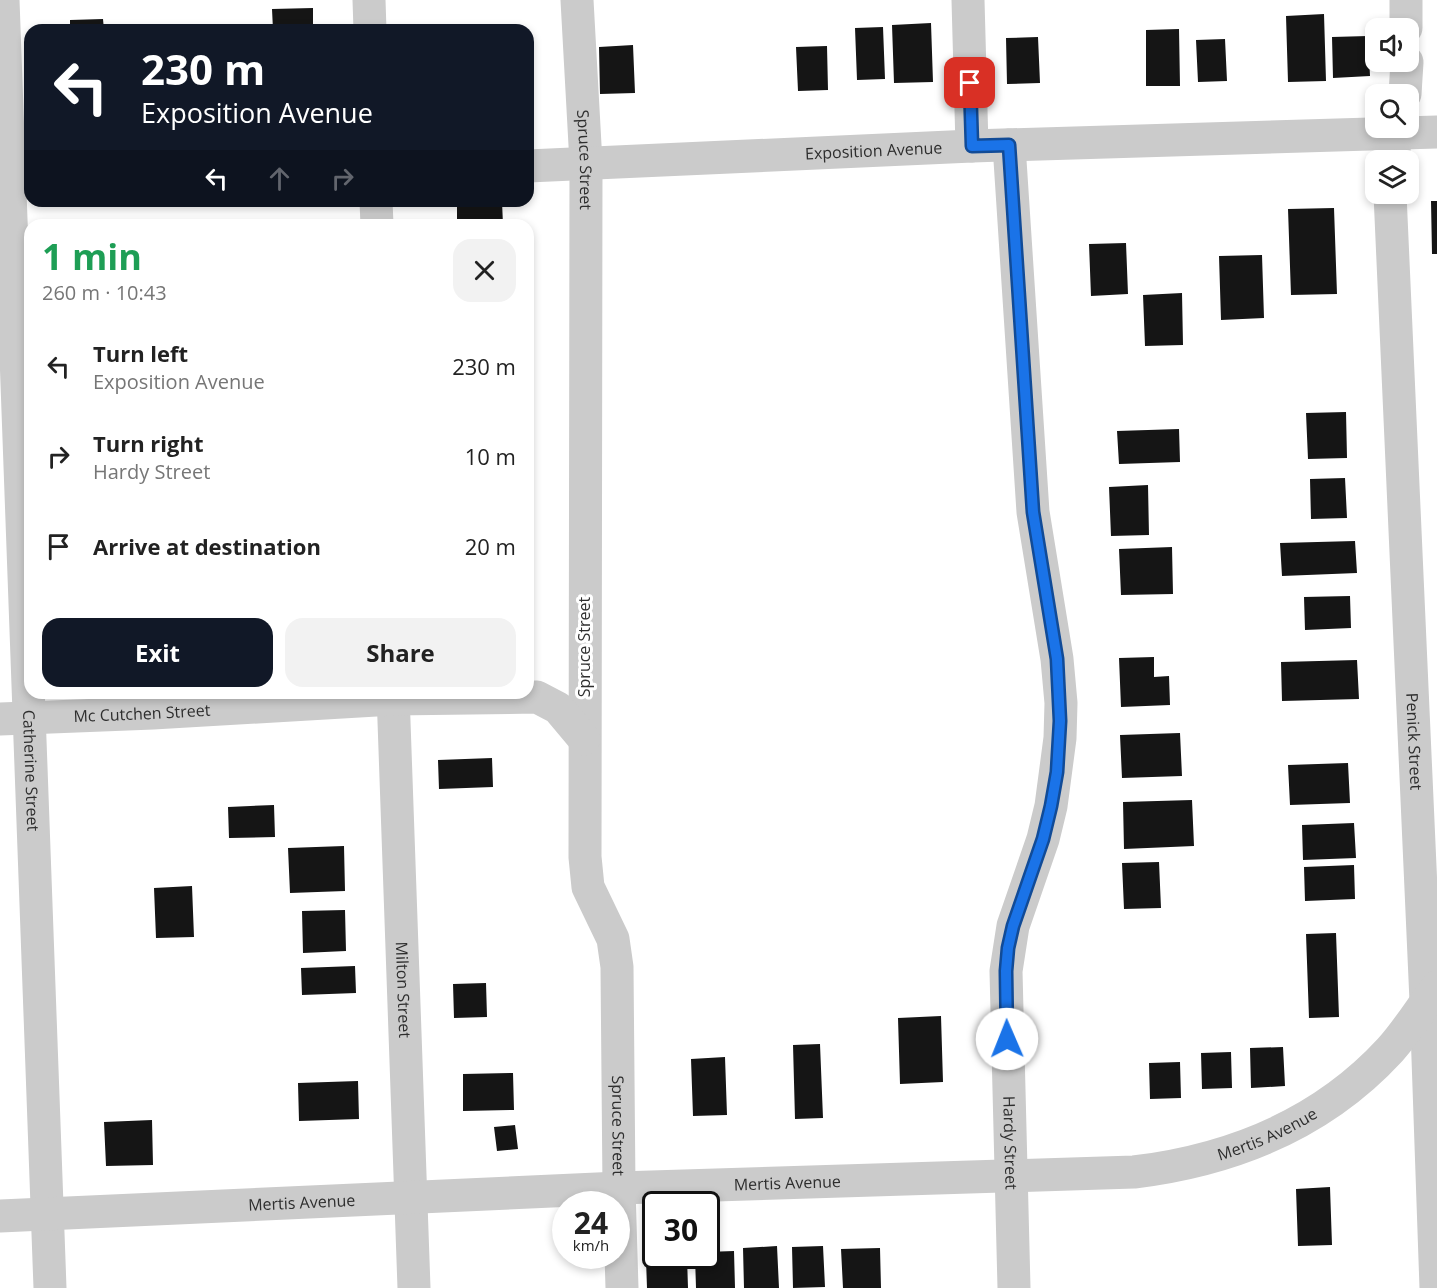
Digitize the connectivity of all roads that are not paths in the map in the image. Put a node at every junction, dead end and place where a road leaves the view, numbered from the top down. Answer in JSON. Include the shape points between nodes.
{"nodes":[{"id":1,"x":3,"y":0,"type":"edge"},
{"id":2,"x":369,"y":0,"type":"edge"},
{"id":3,"x":577,"y":0,"type":"edge"},
{"id":4,"x":968,"y":0,"type":"edge"},
{"id":5,"x":1406,"y":0,"type":"edge"},
{"id":6,"x":1406,"y":18,"type":"edge"},
{"id":7,"x":370,"y":24,"type":"edge"},
{"id":8,"x":1437,"y":132,"type":"edge"},
{"id":9,"x":1396,"y":140,"type":"edge"},
{"id":10,"x":1009,"y":145,"type":"junction"},
{"id":11,"x":972,"y":146,"type":"junction"},
{"id":12,"x":586,"y":163,"type":"junction"},
{"id":13,"x":534,"y":166,"type":"edge"},
{"id":14,"x":1391,"y":204,"type":"edge"},
{"id":15,"x":534,"y":696,"type":"edge"},
{"id":16,"x":351,"y":699,"type":"edge"},
{"id":17,"x":393,"y":699,"type":"edge"},
{"id":18,"x":15,"y":718,"type":"edge"},
{"id":19,"x":584,"y":739,"type":"junction"},
{"id":20,"x":1432,"y":994,"type":"edge"},
{"id":21,"x":1011,"y":1176,"type":"junction"},
{"id":22,"x":619,"y":1188,"type":"junction"},
{"id":23,"x":410,"y":1197,"type":"junction"},
{"id":24,"x":47,"y":1214,"type":"junction"},
{"id":25,"x":0,"y":1216,"type":"edge"},
{"id":26,"x":50,"y":1288,"type":"edge"},
{"id":27,"x":414,"y":1288,"type":"edge"},
{"id":28,"x":622,"y":1288,"type":"edge"},
{"id":29,"x":1014,"y":1288,"type":"edge"},
{"id":30,"x":1436,"y":1288,"type":"edge"}],
"edges":[{"from":1,"to":18,"type":"street","name":"Catherine Street"},
{"from":2,"to":7,"type":"street"},
{"from":3,"to":12,"type":"street","name":"Spruce Street"},
{"from":4,"to":11,"type":"street"},
{"from":5,"to":6,"type":"street"},
{"from":8,"to":9,"type":"street","name":"Exposition Avenue"},
{"from":9,"to":10,"type":"street","name":"Exposition Avenue"},
{"from":10,"to":11,"type":"street","name":"Exposition Avenue"},
{"from":10,"to":21,"type":"street","name":"Hardy Street","via":[[1033,512],[1057,659],[1060,703],[1060,738],[1051,806],[1008,948]]},
{"from":11,"to":12,"type":"street","name":"Exposition Avenue"},
{"from":12,"to":13,"type":"street","name":"Exposition Avenue"},
{"from":12,"to":19,"type":"street","name":"Spruce Street"},
{"from":14,"to":20,"type":"street","name":"Penick Street"},
{"from":15,"to":19,"type":"street","name":"Mc Cutchen Street","via":[[558,708]]},
{"from":16,"to":18,"type":"street","name":"Mc Cutchen Street"},
{"from":17,"to":23,"type":"street","name":"Milton Street"},
{"from":18,"to":24,"type":"street","name":"Catherine Street"},
{"from":19,"to":22,"type":"street","name":"Spruce Street","via":[[588,887],[613,939],[617,968]]},
{"from":20,"to":21,"type":"street","name":"Mertis Avenue","via":[[1390,1050],[1356,1081],[1299,1121],[1268,1137],[1236,1150],[1168,1167],[1134,1172]]},
{"from":20,"to":30,"type":"street","name":"Penick Street"},
{"from":21,"to":22,"type":"street","name":"Mertis Avenue"},
{"from":21,"to":29,"type":"street","name":"Hardy Street"},
{"from":22,"to":23,"type":"street","name":"Mertis Avenue"},
{"from":22,"to":28,"type":"street","name":"Spruce Street"},
{"from":23,"to":24,"type":"street","name":"Mertis Avenue"},
{"from":23,"to":27,"type":"street","name":"Milton Street"},
{"from":24,"to":25,"type":"street","name":"Mertis Avenue"},
{"from":24,"to":26,"type":"street","name":"Catherine Street"}]}
